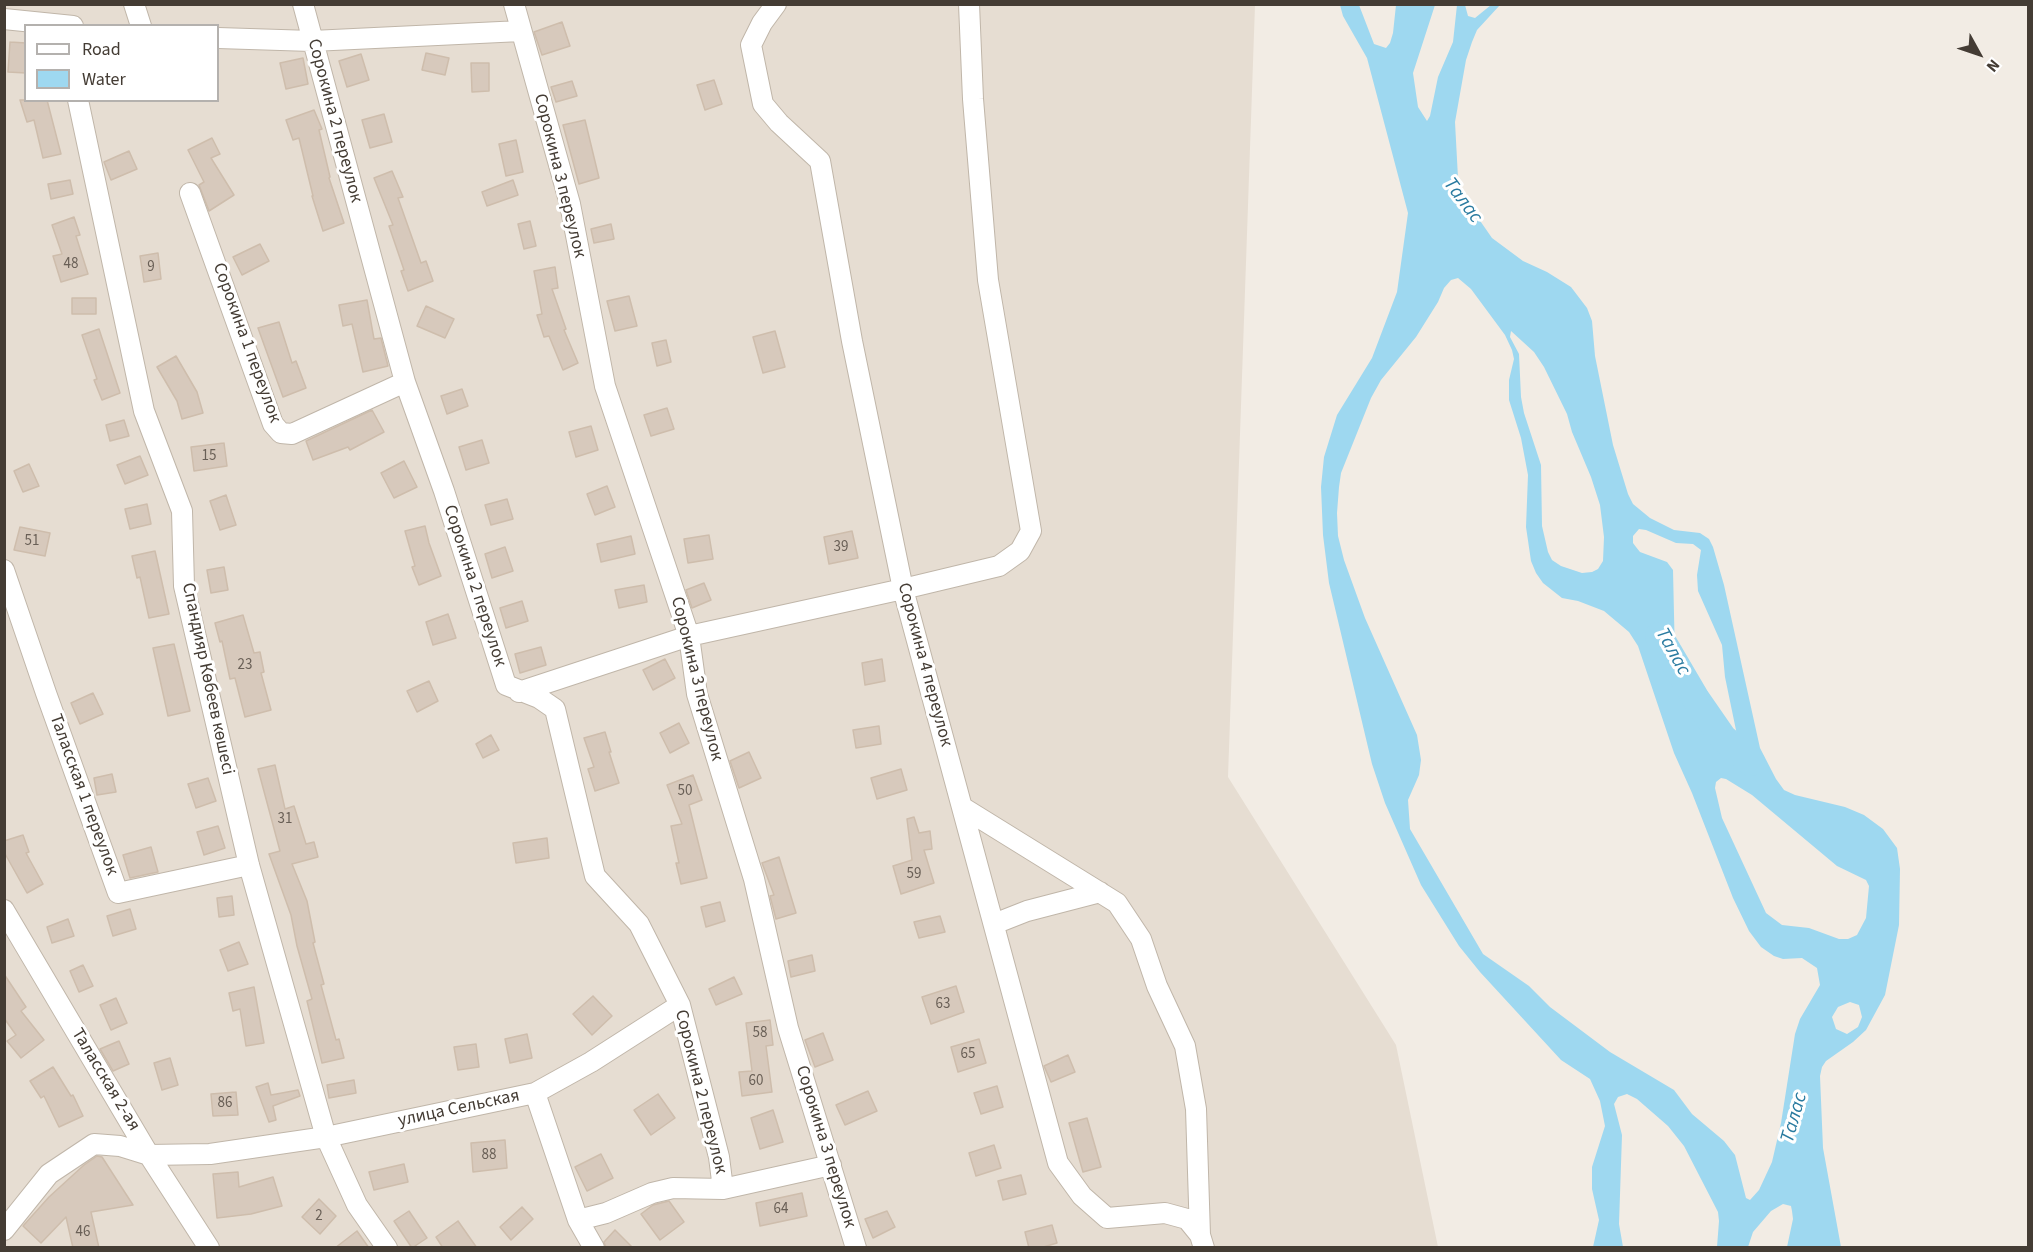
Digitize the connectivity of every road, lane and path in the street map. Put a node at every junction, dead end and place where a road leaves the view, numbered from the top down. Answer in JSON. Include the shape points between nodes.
{"nodes":[{"id":1,"x":55,"y":4,"type":"edge"},
{"id":2,"x":134,"y":4,"type":"edge"},
{"id":3,"x":303,"y":4,"type":"edge"},
{"id":4,"x":514,"y":4,"type":"edge"},
{"id":5,"x":776,"y":4,"type":"edge"},
{"id":6,"x":969,"y":4,"type":"edge"},
{"id":7,"x":4,"y":19,"type":"edge"},
{"id":8,"x":55,"y":24,"type":"edge"},
{"id":9,"x":65,"y":24,"type":"edge"},
{"id":10,"x":140,"y":24,"type":"edge"},
{"id":11,"x":521,"y":31,"type":"junction"},
{"id":12,"x":219,"y":38,"type":"edge"},
{"id":13,"x":312,"y":41,"type":"junction"},
{"id":14,"x":78,"y":102,"type":"edge"},
{"id":15,"x":190,"y":193,"type":"dead end"},
{"id":16,"x":405,"y":382,"type":"junction"},
{"id":17,"x":4,"y":570,"type":"edge"},
{"id":18,"x":903,"y":589,"type":"junction"},
{"id":19,"x":689,"y":636,"type":"junction"},
{"id":20,"x":519,"y":692,"type":"junction"},
{"id":21,"x":962,"y":807,"type":"junction"},
{"id":22,"x":249,"y":865,"type":"junction"},
{"id":23,"x":1100,"y":892,"type":"junction"},
{"id":24,"x":4,"y":910,"type":"edge"},
{"id":25,"x":994,"y":924,"type":"junction"},
{"id":26,"x":680,"y":1005,"type":"junction"},
{"id":27,"x":535,"y":1093,"type":"junction"},
{"id":28,"x":326,"y":1137,"type":"junction"},
{"id":29,"x":150,"y":1155,"type":"junction"},
{"id":30,"x":831,"y":1165,"type":"junction"},
{"id":31,"x":723,"y":1190,"type":"junction"},
{"id":32,"x":578,"y":1220,"type":"junction"},
{"id":33,"x":4,"y":1230,"type":"edge"},
{"id":34,"x":1202,"y":1241,"type":"edge"},
{"id":35,"x":209,"y":1248,"type":"edge"},
{"id":36,"x":387,"y":1248,"type":"edge"},
{"id":37,"x":594,"y":1248,"type":"edge"},
{"id":38,"x":856,"y":1248,"type":"edge"}],
"edges":[{"from":1,"to":9,"type":"street"},
{"from":2,"to":10,"type":"street"},
{"from":3,"to":13,"type":"street","name":"Сорокина 2 переулок"},
{"from":4,"to":11,"type":"street","name":"Сорокина 3 переулок"},
{"from":5,"to":18,"type":"street","name":"Сорокина 4 переулок","via":[[751,45],[763,104],[820,161]]},
{"from":6,"to":18,"type":"street","via":[[988,280],[1031,531],[1020,551],[999,566]]},
{"from":7,"to":8,"type":"street"},
{"from":11,"to":13,"type":"street"},
{"from":11,"to":19,"type":"street","name":"Сорокина 3 переулок","via":[[570,204],[605,386]]},
{"from":12,"to":13,"type":"street"},
{"from":13,"to":16,"type":"street","name":"Сорокина 2 переулок"},
{"from":14,"to":22,"type":"street","name":"Спандияр Көбеев көшесі","via":[[144,411],[182,511],[184,586]]},
{"from":15,"to":16,"type":"street","name":"Сорокина 1 переулок","via":[[273,424],[281,433],[292,434]]},
{"from":16,"to":20,"type":"street","name":"Сорокина 2 переулок","via":[[506,685]]},
{"from":17,"to":22,"type":"street","name":"Таласская 1 переулок","via":[[118,893]]},
{"from":18,"to":19,"type":"street"},
{"from":18,"to":21,"type":"street","name":"Сорокина 4 переулок"},
{"from":19,"to":20,"type":"street"},
{"from":19,"to":30,"type":"street","name":"Сорокина 3 переулок","via":[[697,694],[754,879],[788,1028]]},
{"from":20,"to":26,"type":"street","name":"Сорокина 2 переулок","via":[[539,698],[555,709],[595,876],[639,924]]},
{"from":21,"to":23,"type":"street"},
{"from":21,"to":25,"type":"street","name":"Сорокина 4 переулок"},
{"from":22,"to":28,"type":"street","name":"Спандияр Көбеев көшесі"},
{"from":23,"to":25,"type":"street"},
{"from":23,"to":34,"type":"street","via":[[1118,903],[1141,939],[1157,986],[1185,1046],[1196,1109]]},
{"from":24,"to":29,"type":"street","name":"Таласская 2-ая"},
{"from":25,"to":34,"type":"street","name":"Сорокина 4 переулок","via":[[1058,1163],[1082,1196],[1107,1218],[1165,1213],[1187,1219]]},
{"from":26,"to":27,"type":"street"},
{"from":26,"to":31,"type":"street","name":"Сорокина 2 переулок","via":[[719,1157]]},
{"from":27,"to":28,"type":"street","name":"улица Сельская"},
{"from":27,"to":32,"type":"street","name":"улица Сельская"},
{"from":28,"to":29,"type":"street","name":"улица Сельская","via":[[210,1154]]},
{"from":28,"to":36,"type":"street","name":"Спандияр Көбеев көшесі","via":[[357,1205]]},
{"from":29,"to":33,"type":"street","name":"улица Сельская","via":[[120,1146],[94,1144],[49,1174]]},
{"from":29,"to":35,"type":"street","name":"Таласская 2-ая"},
{"from":30,"to":31,"type":"street","name":"Сорокина 2 переулок"},
{"from":30,"to":38,"type":"street","name":"Сорокина 3 переулок"},
{"from":31,"to":32,"type":"street","via":[[673,1188]]},
{"from":32,"to":37,"type":"street","name":"улица Сельская"}]}
